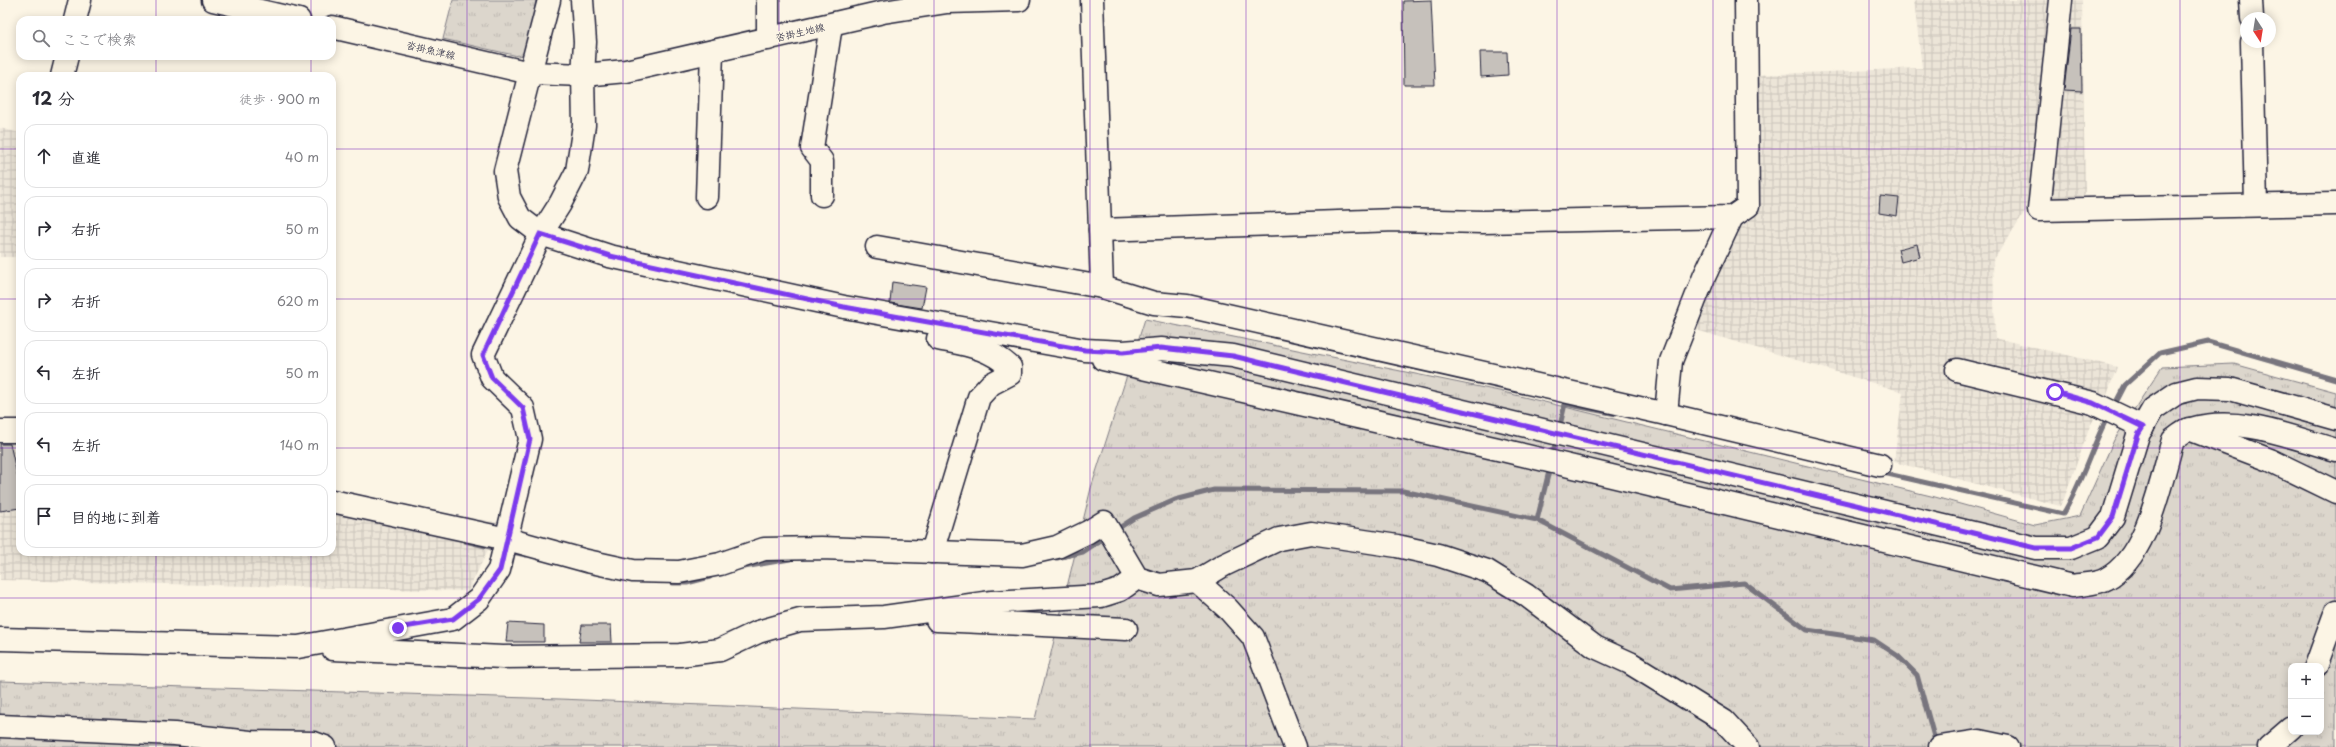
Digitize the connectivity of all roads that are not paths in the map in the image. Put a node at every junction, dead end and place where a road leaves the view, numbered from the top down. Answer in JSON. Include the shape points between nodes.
{"nodes":[{"id":1,"x":80,"y":0,"type":"edge"},
{"id":2,"x":213,"y":0,"type":"edge"},
{"id":3,"x":548,"y":0,"type":"edge"},
{"id":4,"x":582,"y":0,"type":"edge"},
{"id":5,"x":768,"y":0,"type":"edge"},
{"id":6,"x":1019,"y":0,"type":"edge"},
{"id":7,"x":1092,"y":0,"type":"edge"},
{"id":8,"x":1746,"y":0,"type":"edge"},
{"id":9,"x":2060,"y":0,"type":"edge"},
{"id":10,"x":2251,"y":0,"type":"edge"},
{"id":11,"x":2252,"y":12,"type":"edge"},
{"id":12,"x":76,"y":16,"type":"edge"},
{"id":13,"x":283,"y":16,"type":"edge"},
{"id":14,"x":831,"y":25,"type":"junction"},
{"id":15,"x":336,"y":29,"type":"edge"},
{"id":16,"x":768,"y":39,"type":"junction"},
{"id":17,"x":2252,"y":48,"type":"edge"},
{"id":18,"x":712,"y":52,"type":"junction"},
{"id":19,"x":66,"y":60,"type":"edge"},
{"id":20,"x":63,"y":72,"type":"edge"},
{"id":21,"x":530,"y":73,"type":"junction"},
{"id":22,"x":583,"y":75,"type":"junction"},
{"id":23,"x":822,"y":195,"type":"dead end"},
{"id":24,"x":707,"y":197,"type":"dead end"},
{"id":25,"x":2336,"y":204,"type":"edge"},
{"id":26,"x":2256,"y":205,"type":"junction"},
{"id":27,"x":1732,"y":217,"type":"junction"},
{"id":28,"x":1100,"y":230,"type":"junction"},
{"id":29,"x":540,"y":234,"type":"junction"},
{"id":30,"x":877,"y":247,"type":"dead end"},
{"id":31,"x":1102,"y":287,"type":"junction"},
{"id":32,"x":877,"y":313,"type":"junction"},
{"id":33,"x":1085,"y":350,"type":"junction"},
{"id":34,"x":1957,"y":370,"type":"dead end"},
{"id":35,"x":1666,"y":414,"type":"junction"},
{"id":36,"x":2336,"y":419,"type":"edge"},
{"id":37,"x":2143,"y":427,"type":"junction"},
{"id":38,"x":2190,"y":429,"type":"junction"},
{"id":39,"x":0,"y":431,"type":"edge"},
{"id":40,"x":16,"y":431,"type":"edge"},
{"id":41,"x":2336,"y":450,"type":"edge"},
{"id":42,"x":1880,"y":465,"type":"dead end"},
{"id":43,"x":2336,"y":492,"type":"edge"},
{"id":44,"x":336,"y":502,"type":"edge"},
{"id":45,"x":507,"y":539,"type":"junction"},
{"id":46,"x":932,"y":552,"type":"junction"},
{"id":47,"x":1137,"y":578,"type":"junction"},
{"id":48,"x":1197,"y":581,"type":"junction"},
{"id":49,"x":2336,"y":611,"type":"edge"},
{"id":50,"x":884,"y":617,"type":"junction"},
{"id":51,"x":1126,"y":629,"type":"dead end"},
{"id":52,"x":0,"y":639,"type":"edge"},
{"id":53,"x":298,"y":647,"type":"junction"},
{"id":54,"x":2317,"y":663,"type":"edge"},
{"id":55,"x":0,"y":726,"type":"edge"},
{"id":56,"x":2288,"y":731,"type":"edge"},
{"id":57,"x":2292,"y":735,"type":"edge"},
{"id":58,"x":1946,"y":746,"type":"edge"},
{"id":59,"x":325,"y":747,"type":"edge"},
{"id":60,"x":1295,"y":747,"type":"edge"},
{"id":61,"x":1748,"y":747,"type":"edge"},
{"id":62,"x":2008,"y":747,"type":"edge"},
{"id":63,"x":2269,"y":747,"type":"edge"},
{"id":64,"x":2291,"y":747,"type":"edge"}],
"edges":[{"from":1,"to":12,"type":"street"},
{"from":2,"to":13,"type":"street"},
{"from":3,"to":21,"type":"street"},
{"from":4,"to":22,"type":"street","via":[[585,42]]},
{"from":5,"to":16,"type":"street"},
{"from":6,"to":14,"type":"street","name":"沓掛生地線","via":[[947,2],[883,12]]},
{"from":7,"to":28,"type":"street"},
{"from":8,"to":27,"type":"street","via":[[1748,206]]},
{"from":9,"to":26,"type":"street","via":[[2039,210]]},
{"from":10,"to":11,"type":"street"},
{"from":14,"to":16,"type":"street","name":"沓掛生地線"},
{"from":14,"to":23,"type":"street","via":[[812,148],[822,161]]},
{"from":15,"to":21,"type":"street","name":"沓掛魚津線"},
{"from":16,"to":18,"type":"street","name":"沓掛生地線"},
{"from":17,"to":26,"type":"street"},
{"from":18,"to":22,"type":"street","name":"沓掛生地線","via":[[626,71]]},
{"from":18,"to":24,"type":"street"},
{"from":19,"to":20,"type":"street"},
{"from":21,"to":22,"type":"street","name":"沓掛魚津線"},
{"from":21,"to":29,"type":"street","via":[[505,171],[509,197],[520,218]]},
{"from":22,"to":29,"type":"street","via":[[584,125],[577,171],[560,204]]},
{"from":25,"to":26,"type":"street"},
{"from":27,"to":28,"type":"street","via":[[1483,222],[1396,220]]},
{"from":27,"to":35,"type":"street","via":[[1704,277],[1671,361]]},
{"from":28,"to":31,"type":"street"},
{"from":29,"to":32,"type":"street","via":[[610,256]]},
{"from":29,"to":45,"type":"street","via":[[483,355],[492,378],[523,408],[530,439]]},
{"from":30,"to":31,"type":"street"},
{"from":31,"to":35,"type":"street","via":[[1154,303],[1187,306]]},
{"from":32,"to":33,"type":"street"},
{"from":32,"to":46,"type":"street","via":[[923,336],[968,345],[996,355],[1010,367],[1010,374],[991,384],[979,397]]},
{"from":33,"to":37,"type":"street","via":[[1123,352],[1161,348],[1233,356],[2036,548],[2071,548],[2098,537],[2113,517],[2138,435]]},
{"from":33,"to":38,"type":"street","via":[[1101,359],[1137,368],[1498,449],[2073,586],[2105,580],[2127,563],[2143,538],[2173,440]]},
{"from":34,"to":37,"type":"street","via":[[2093,403]]},
{"from":35,"to":42,"type":"street"},
{"from":36,"to":37,"type":"street","via":[[2230,389],[2197,388],[2178,394],[2153,409]]},
{"from":38,"to":41,"type":"street","via":[[2219,423],[2252,427]]},
{"from":38,"to":43,"type":"street","via":[[2270,460]]},
{"from":39,"to":40,"type":"street"},
{"from":44,"to":45,"type":"street"},
{"from":45,"to":46,"type":"street","via":[[633,571],[679,572],[720,564],[764,549],[821,548]]},
{"from":45,"to":53,"type":"street","via":[[500,570],[479,599],[453,619]]},
{"from":46,"to":47,"type":"street","via":[[1022,555],[1058,547],[1104,522]]},
{"from":47,"to":48,"type":"street","via":[[1159,585]]},
{"from":47,"to":50,"type":"street","via":[[1120,590],[1101,596],[992,602]]},
{"from":48,"to":60,"type":"street","via":[[1228,609],[1253,637]]},
{"from":48,"to":61,"type":"street","via":[[1224,565],[1279,540],[1311,533],[1438,555],[1487,571],[1526,595],[1595,647],[1630,663],[1724,720]]},
{"from":49,"to":54,"type":"street"},
{"from":50,"to":51,"type":"street"},
{"from":50,"to":53,"type":"street","via":[[800,620],[758,632],[720,650],[680,655],[503,657]]},
{"from":52,"to":53,"type":"street"},
{"from":55,"to":59,"type":"street","via":[[175,734],[250,742],[314,743]]},
{"from":56,"to":63,"type":"street"},
{"from":57,"to":64,"type":"street"},
{"from":58,"to":62,"type":"street","via":[[1979,741]]}]}
